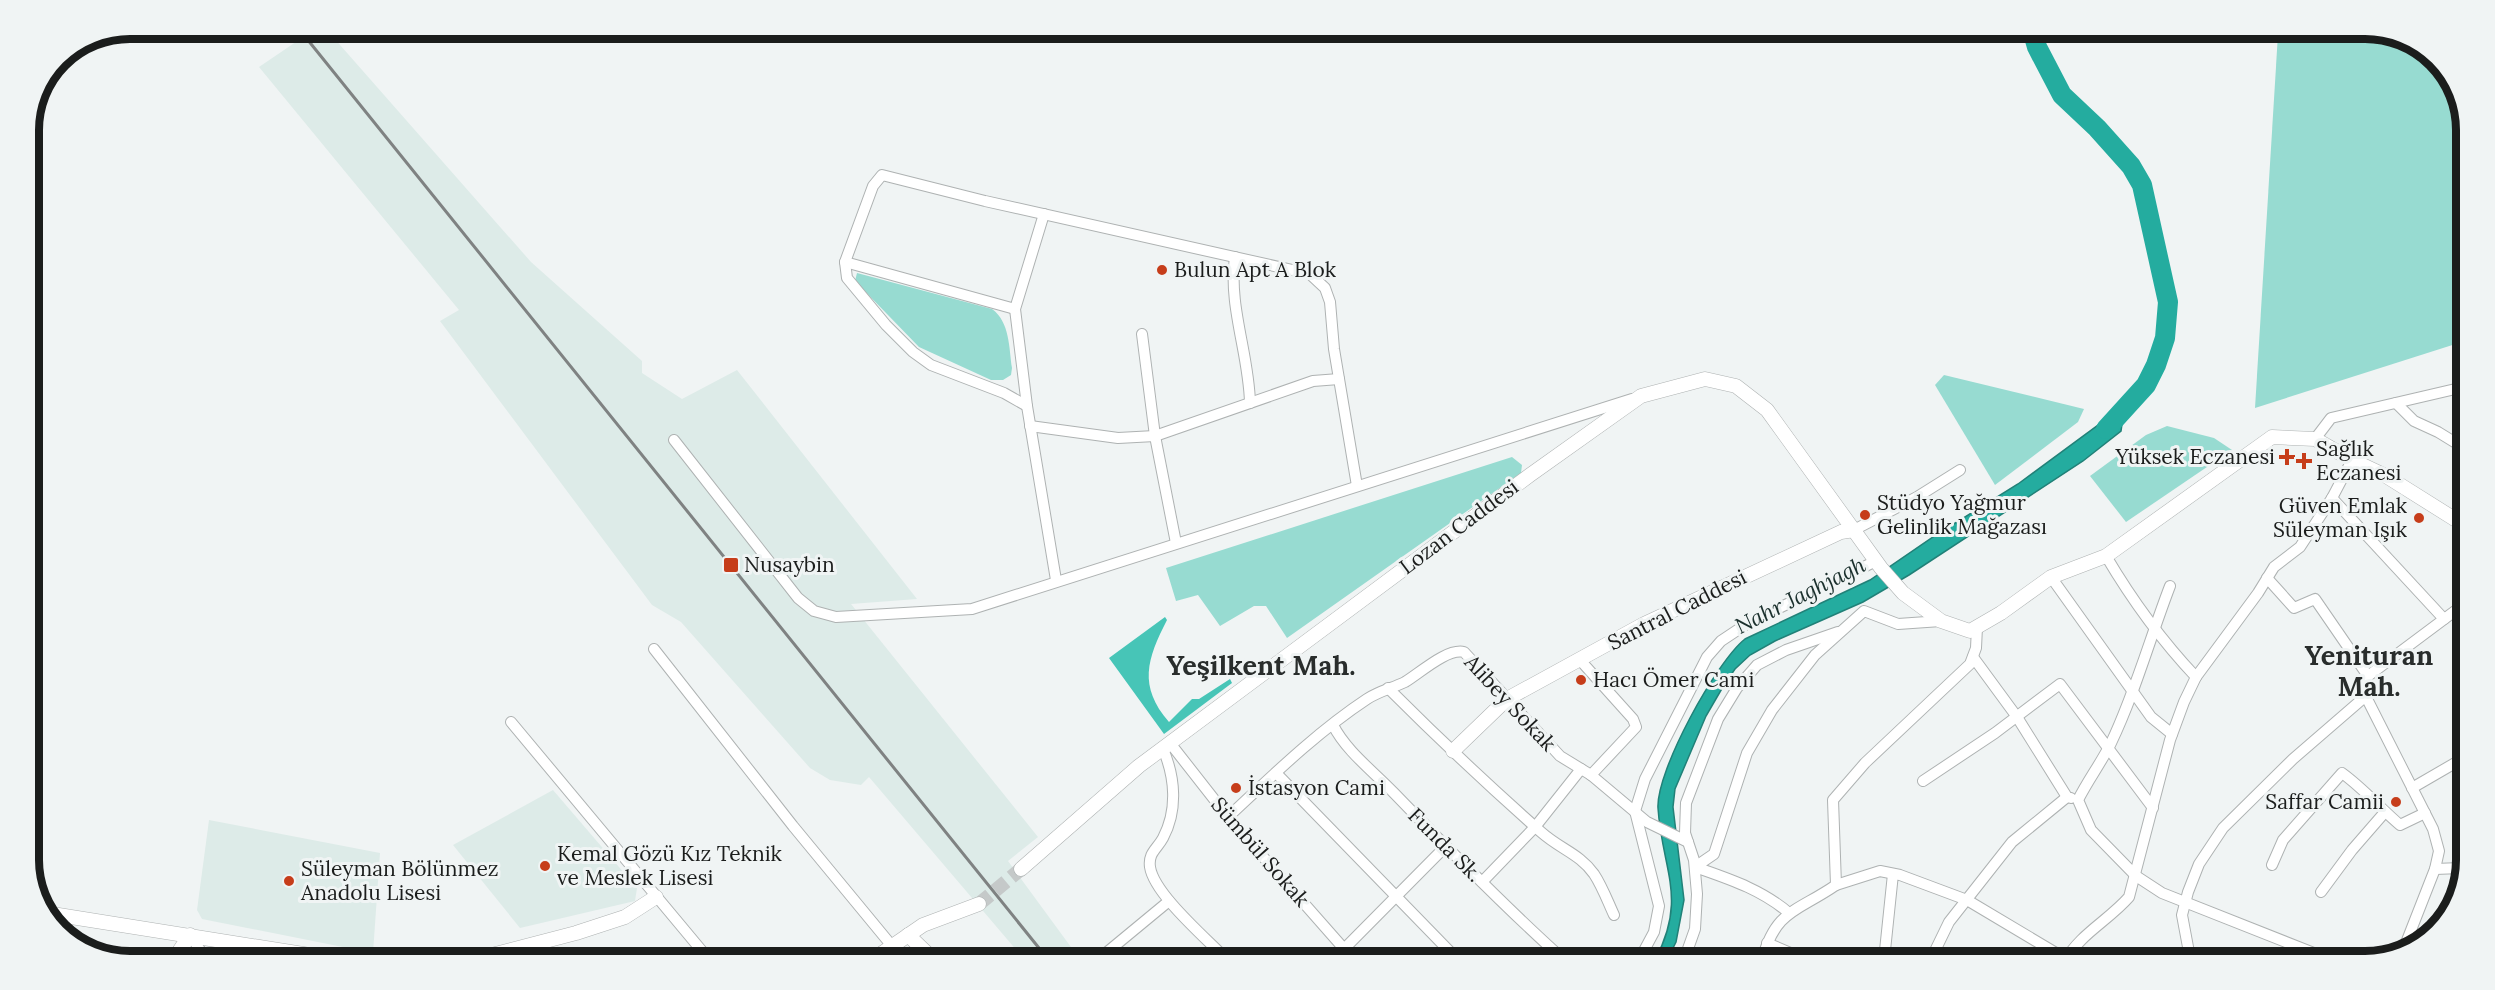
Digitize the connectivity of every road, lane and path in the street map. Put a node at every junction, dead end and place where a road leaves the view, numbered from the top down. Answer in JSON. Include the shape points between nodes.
{"nodes":[{"id":1,"x":1044,"y":214,"type":"junction"},
{"id":2,"x":1235,"y":257,"type":"junction"},
{"id":3,"x":845,"y":262,"type":"junction"},
{"id":4,"x":1015,"y":309,"type":"junction"},
{"id":5,"x":1142,"y":334,"type":"dead end"},
{"id":6,"x":1339,"y":379,"type":"junction"},
{"id":7,"x":2456,"y":389,"type":"edge"},
{"id":8,"x":1641,"y":396,"type":"junction"},
{"id":9,"x":1250,"y":403,"type":"junction"},
{"id":10,"x":2396,"y":403,"type":"junction"},
{"id":11,"x":1027,"y":406,"type":"junction"},
{"id":12,"x":1030,"y":426,"type":"junction"},
{"id":13,"x":1155,"y":436,"type":"junction"},
{"id":14,"x":2315,"y":440,"type":"junction"},
{"id":15,"x":674,"y":441,"type":"dead end"},
{"id":16,"x":2456,"y":443,"type":"edge"},
{"id":17,"x":2352,"y":460,"type":"junction"},
{"id":18,"x":1960,"y":470,"type":"dead end"},
{"id":19,"x":1357,"y":486,"type":"junction"},
{"id":20,"x":2332,"y":498,"type":"junction"},
{"id":21,"x":2456,"y":521,"type":"edge"},
{"id":22,"x":1854,"y":530,"type":"junction"},
{"id":23,"x":1176,"y":543,"type":"junction"},
{"id":24,"x":2106,"y":556,"type":"junction"},
{"id":25,"x":1879,"y":564,"type":"junction"},
{"id":26,"x":2051,"y":577,"type":"junction"},
{"id":27,"x":2267,"y":578,"type":"junction"},
{"id":28,"x":1056,"y":580,"type":"junction"},
{"id":29,"x":2170,"y":586,"type":"dead end"},
{"id":30,"x":2456,"y":610,"type":"edge"},
{"id":31,"x":2444,"y":619,"type":"junction"},
{"id":32,"x":1941,"y":621,"type":"junction"},
{"id":33,"x":1977,"y":627,"type":"junction"},
{"id":34,"x":2154,"y":627,"type":"junction"},
{"id":35,"x":1841,"y":631,"type":"junction"},
{"id":36,"x":654,"y":649,"type":"dead end"},
{"id":37,"x":1972,"y":657,"type":"junction"},
{"id":38,"x":1580,"y":660,"type":"junction"},
{"id":39,"x":2368,"y":676,"type":"junction"},
{"id":40,"x":2196,"y":677,"type":"junction"},
{"id":41,"x":1388,"y":688,"type":"junction"},
{"id":42,"x":2132,"y":692,"type":"junction"},
{"id":43,"x":2367,"y":696,"type":"junction"},
{"id":44,"x":1507,"y":699,"type":"junction"},
{"id":45,"x":2017,"y":717,"type":"junction"},
{"id":46,"x":511,"y":722,"type":"dead end"},
{"id":47,"x":1333,"y":725,"type":"junction"},
{"id":48,"x":2172,"y":734,"type":"junction"},
{"id":49,"x":1166,"y":746,"type":"junction"},
{"id":50,"x":2107,"y":749,"type":"junction"},
{"id":51,"x":1453,"y":751,"type":"junction"},
{"id":52,"x":2456,"y":762,"type":"edge"},
{"id":53,"x":1581,"y":769,"type":"junction"},
{"id":54,"x":1276,"y":773,"type":"junction"},
{"id":55,"x":1591,"y":776,"type":"junction"},
{"id":56,"x":1923,"y":782,"type":"dead end"},
{"id":57,"x":2412,"y":788,"type":"junction"},
{"id":58,"x":2067,"y":797,"type":"junction"},
{"id":59,"x":2078,"y":800,"type":"junction"},
{"id":60,"x":2153,"y":808,"type":"junction"},
{"id":61,"x":1635,"y":811,"type":"junction"},
{"id":62,"x":2385,"y":812,"type":"junction"},
{"id":63,"x":2425,"y":813,"type":"junction"},
{"id":64,"x":1228,"y":817,"type":"junction"},
{"id":65,"x":1535,"y":827,"type":"junction"},
{"id":66,"x":1688,"y":842,"type":"junction"},
{"id":67,"x":1446,"y":846,"type":"junction"},
{"id":68,"x":2272,"y":865,"type":"dead end"},
{"id":69,"x":1695,"y":867,"type":"junction"},
{"id":70,"x":2455,"y":868,"type":"edge"},
{"id":71,"x":2435,"y":869,"type":"junction"},
{"id":72,"x":1022,"y":870,"type":"tunnel mouth"},
{"id":73,"x":1893,"y":874,"type":"junction"},
{"id":74,"x":2136,"y":876,"type":"junction"},
{"id":75,"x":1482,"y":882,"type":"junction"},
{"id":76,"x":1836,"y":885,"type":"junction"},
{"id":77,"x":2321,"y":892,"type":"dead end"},
{"id":78,"x":656,"y":897,"type":"junction"},
{"id":79,"x":1396,"y":898,"type":"junction"},
{"id":80,"x":1966,"y":900,"type":"junction"},
{"id":81,"x":1170,"y":901,"type":"junction"},
{"id":82,"x":2185,"y":903,"type":"junction"},
{"id":83,"x":979,"y":904,"type":"tunnel mouth"},
{"id":84,"x":1789,"y":913,"type":"junction"},
{"id":85,"x":58,"y":915,"type":"edge"},
{"id":86,"x":1614,"y":915,"type":"dead end"},
{"id":87,"x":190,"y":935,"type":"junction"},
{"id":88,"x":908,"y":935,"type":"junction"},
{"id":89,"x":2407,"y":940,"type":"edge"},
{"id":90,"x":1767,"y":943,"type":"junction"},
{"id":91,"x":892,"y":946,"type":"junction"},
{"id":92,"x":1344,"y":949,"type":"joint"},
{"id":93,"x":179,"y":951,"type":"edge"},
{"id":94,"x":201,"y":951,"type":"edge"},
{"id":95,"x":286,"y":951,"type":"edge"},
{"id":96,"x":510,"y":951,"type":"edge"},
{"id":97,"x":698,"y":951,"type":"edge"},
{"id":98,"x":885,"y":951,"type":"edge"},
{"id":99,"x":925,"y":951,"type":"edge"},
{"id":100,"x":1109,"y":951,"type":"edge"},
{"id":101,"x":1218,"y":951,"type":"edge"},
{"id":102,"x":1448,"y":951,"type":"edge"},
{"id":103,"x":1555,"y":951,"type":"edge"},
{"id":104,"x":1644,"y":951,"type":"edge"},
{"id":105,"x":1687,"y":951,"type":"edge"},
{"id":106,"x":1765,"y":951,"type":"edge"},
{"id":107,"x":1786,"y":951,"type":"edge"},
{"id":108,"x":1885,"y":951,"type":"edge"},
{"id":109,"x":1935,"y":951,"type":"edge"},
{"id":110,"x":2050,"y":951,"type":"edge"},
{"id":111,"x":2072,"y":951,"type":"edge"},
{"id":112,"x":2187,"y":951,"type":"edge"},
{"id":113,"x":2308,"y":951,"type":"edge"}],
"edges":[{"from":1,"to":2,"type":"street"},
{"from":1,"to":3,"type":"street","via":[[882,175],[873,186]]},
{"from":1,"to":4,"type":"street"},
{"from":2,"to":6,"type":"street","via":[[1310,274],[1325,288]]},
{"from":2,"to":9,"type":"street","via":[[1234,299]]},
{"from":3,"to":4,"type":"street"},
{"from":3,"to":11,"type":"street","via":[[847,278],[855,289],[912,352],[931,365]]},
{"from":4,"to":11,"type":"street"},
{"from":5,"to":13,"type":"street"},
{"from":6,"to":9,"type":"street","via":[[1313,381]]},
{"from":6,"to":19,"type":"street"},
{"from":7,"to":10,"type":"street"},
{"from":8,"to":19,"type":"street"},
{"from":8,"to":22,"type":"main road","name":"Lozan Caddesi","via":[[1705,379],[1736,386],[1767,410]]},
{"from":8,"to":49,"type":"main road","name":"Lozan Caddesi"},
{"from":9,"to":13,"type":"street"},
{"from":10,"to":14,"type":"street","via":[[2331,418]]},
{"from":10,"to":16,"type":"street","via":[[2414,421]]},
{"from":11,"to":12,"type":"street"},
{"from":12,"to":13,"type":"street","via":[[1118,438]]},
{"from":12,"to":28,"type":"street"},
{"from":13,"to":23,"type":"street"},
{"from":14,"to":17,"type":"main road"},
{"from":14,"to":24,"type":"main road","via":[[2272,437]]},
{"from":15,"to":28,"type":"street","via":[[798,598],[814,611],[836,617],[972,609]]},
{"from":17,"to":20,"type":"street"},
{"from":17,"to":21,"type":"main road","via":[[2386,476]]},
{"from":18,"to":22,"type":"street"},
{"from":19,"to":23,"type":"street"},
{"from":20,"to":27,"type":"street","via":[[2300,547],[2274,567]]},
{"from":20,"to":31,"type":"street"},
{"from":22,"to":25,"type":"main road","name":"Lozan Caddesi"},
{"from":22,"to":38,"type":"main road","name":"Santral Caddesi","via":[[1841,532],[1713,591]]},
{"from":23,"to":28,"type":"street"},
{"from":24,"to":26,"type":"main road"},
{"from":24,"to":34,"type":"street"},
{"from":25,"to":32,"type":"main road","name":"Lozan Caddesi","via":[[1903,593]]},
{"from":25,"to":61,"type":"street","via":[[1748,623],[1721,641],[1707,657],[1688,693],[1645,778]]},
{"from":26,"to":33,"type":"main road"},
{"from":26,"to":42,"type":"street"},
{"from":27,"to":39,"type":"street","via":[[2294,608],[2315,599]]},
{"from":27,"to":40,"type":"street"},
{"from":29,"to":34,"type":"street"},
{"from":30,"to":31,"type":"street"},
{"from":31,"to":39,"type":"street"},
{"from":32,"to":33,"type":"main road","via":[[1970,631]]},
{"from":32,"to":35,"type":"street","via":[[1898,624],[1864,611]]},
{"from":33,"to":37,"type":"street"},
{"from":34,"to":40,"type":"street"},
{"from":34,"to":42,"type":"street"},
{"from":35,"to":66,"type":"street","via":[[1786,650],[1757,665],[1737,688],[1718,719],[1686,803]]},
{"from":35,"to":69,"type":"street","via":[[1815,655],[1772,710],[1747,753],[1714,854]]},
{"from":36,"to":91,"type":"street"},
{"from":37,"to":45,"type":"street"},
{"from":37,"to":76,"type":"street","via":[[1970,664],[1865,763],[1833,800]]},
{"from":38,"to":44,"type":"main road","name":"Santral Caddesi"},
{"from":38,"to":55,"type":"street","via":[[1633,719],[1636,728]]},
{"from":39,"to":43,"type":"street","via":[[2361,687]]},
{"from":40,"to":48,"type":"street"},
{"from":41,"to":44,"type":"street","name":"Alibey Sokak","via":[[1458,650]]},
{"from":41,"to":47,"type":"street","name":"Alibey Sokak"},
{"from":41,"to":51,"type":"street"},
{"from":42,"to":48,"type":"street","via":[[2151,717]]},
{"from":42,"to":50,"type":"street"},
{"from":43,"to":57,"type":"street"},
{"from":43,"to":82,"type":"street","via":[[2293,759],[2223,828],[2199,864]]},
{"from":44,"to":51,"type":"main road","name":"Santral Caddesi"},
{"from":44,"to":53,"type":"street","name":"Alibey Sokak","via":[[1560,756]]},
{"from":45,"to":50,"type":"street","via":[[2060,684]]},
{"from":45,"to":56,"type":"street"},
{"from":45,"to":58,"type":"street"},
{"from":46,"to":78,"type":"street"},
{"from":47,"to":54,"type":"street","name":"Alibey Sokak"},
{"from":47,"to":67,"type":"street","name":"Funda Sk.","via":[[1351,749]]},
{"from":48,"to":60,"type":"street"},
{"from":49,"to":64,"type":"street","name":"Sümbül Sokak"},
{"from":49,"to":72,"type":"main road","name":"Lozan Caddesi"},
{"from":49,"to":81,"type":"street","via":[[1175,795],[1163,838],[1150,854],[1150,867],[1157,885]]},
{"from":50,"to":59,"type":"street"},
{"from":50,"to":60,"type":"street"},
{"from":51,"to":65,"type":"street"},
{"from":52,"to":57,"type":"street"},
{"from":53,"to":55,"type":"street","name":"Alibey Sokak"},
{"from":53,"to":65,"type":"street"},
{"from":54,"to":64,"type":"street","name":"Alibey Sokak"},
{"from":54,"to":79,"type":"street"},
{"from":55,"to":61,"type":"street","name":"Alibey Sokak"},
{"from":57,"to":63,"type":"street"},
{"from":58,"to":59,"type":"street"},
{"from":58,"to":80,"type":"street","via":[[2012,842]]},
{"from":59,"to":74,"type":"street","via":[[2091,830]]},
{"from":60,"to":74,"type":"street"},
{"from":61,"to":66,"type":"street","name":"Alibey Sokak","via":[[1647,822]]},
{"from":61,"to":104,"type":"street","via":[[1659,906]]},
{"from":62,"to":63,"type":"street","via":[[2400,825]]},
{"from":62,"to":68,"type":"street","via":[[2342,773],[2283,840]]},
{"from":62,"to":77,"type":"street"},
{"from":63,"to":71,"type":"street","via":[[2439,851]]},
{"from":64,"to":92,"type":"street","name":"Sümbül Sokak"},
{"from":65,"to":75,"type":"street"},
{"from":65,"to":86,"type":"street","via":[[1565,851],[1577,854],[1595,875]]},
{"from":66,"to":69,"type":"street"},
{"from":67,"to":75,"type":"street","name":"Funda Sk."},
{"from":67,"to":79,"type":"street"},
{"from":69,"to":84,"type":"street","via":[[1739,882],[1773,899]]},
{"from":69,"to":105,"type":"street","via":[[1695,928]]},
{"from":70,"to":71,"type":"street"},
{"from":71,"to":89,"type":"street"},
{"from":73,"to":76,"type":"street","via":[[1880,871]]},
{"from":73,"to":80,"type":"street"},
{"from":73,"to":108,"type":"street"},
{"from":74,"to":82,"type":"street"},
{"from":74,"to":111,"type":"street","via":[[2129,897]]},
{"from":75,"to":103,"type":"street","name":"Funda Sk."},
{"from":76,"to":84,"type":"street"},
{"from":78,"to":96,"type":"main road","via":[[625,917]]},
{"from":78,"to":97,"type":"street"},
{"from":79,"to":92,"type":"street"},
{"from":79,"to":102,"type":"street"},
{"from":80,"to":109,"type":"street","via":[[1949,922]]},
{"from":80,"to":110,"type":"street"},
{"from":81,"to":100,"type":"street"},
{"from":81,"to":101,"type":"street"},
{"from":82,"to":112,"type":"street","via":[[2182,915]]},
{"from":82,"to":113,"type":"street"},
{"from":83,"to":88,"type":"main road","via":[[923,925]]},
{"from":84,"to":90,"type":"street"},
{"from":85,"to":87,"type":"main road"},
{"from":87,"to":93,"type":"main road"},
{"from":87,"to":94,"type":"street"},
{"from":87,"to":95,"type":"main road"},
{"from":88,"to":91,"type":"main road"},
{"from":88,"to":99,"type":"main road"},
{"from":90,"to":106,"type":"street"},
{"from":90,"to":107,"type":"street"},
{"from":91,"to":98,"type":"main road"}]}
